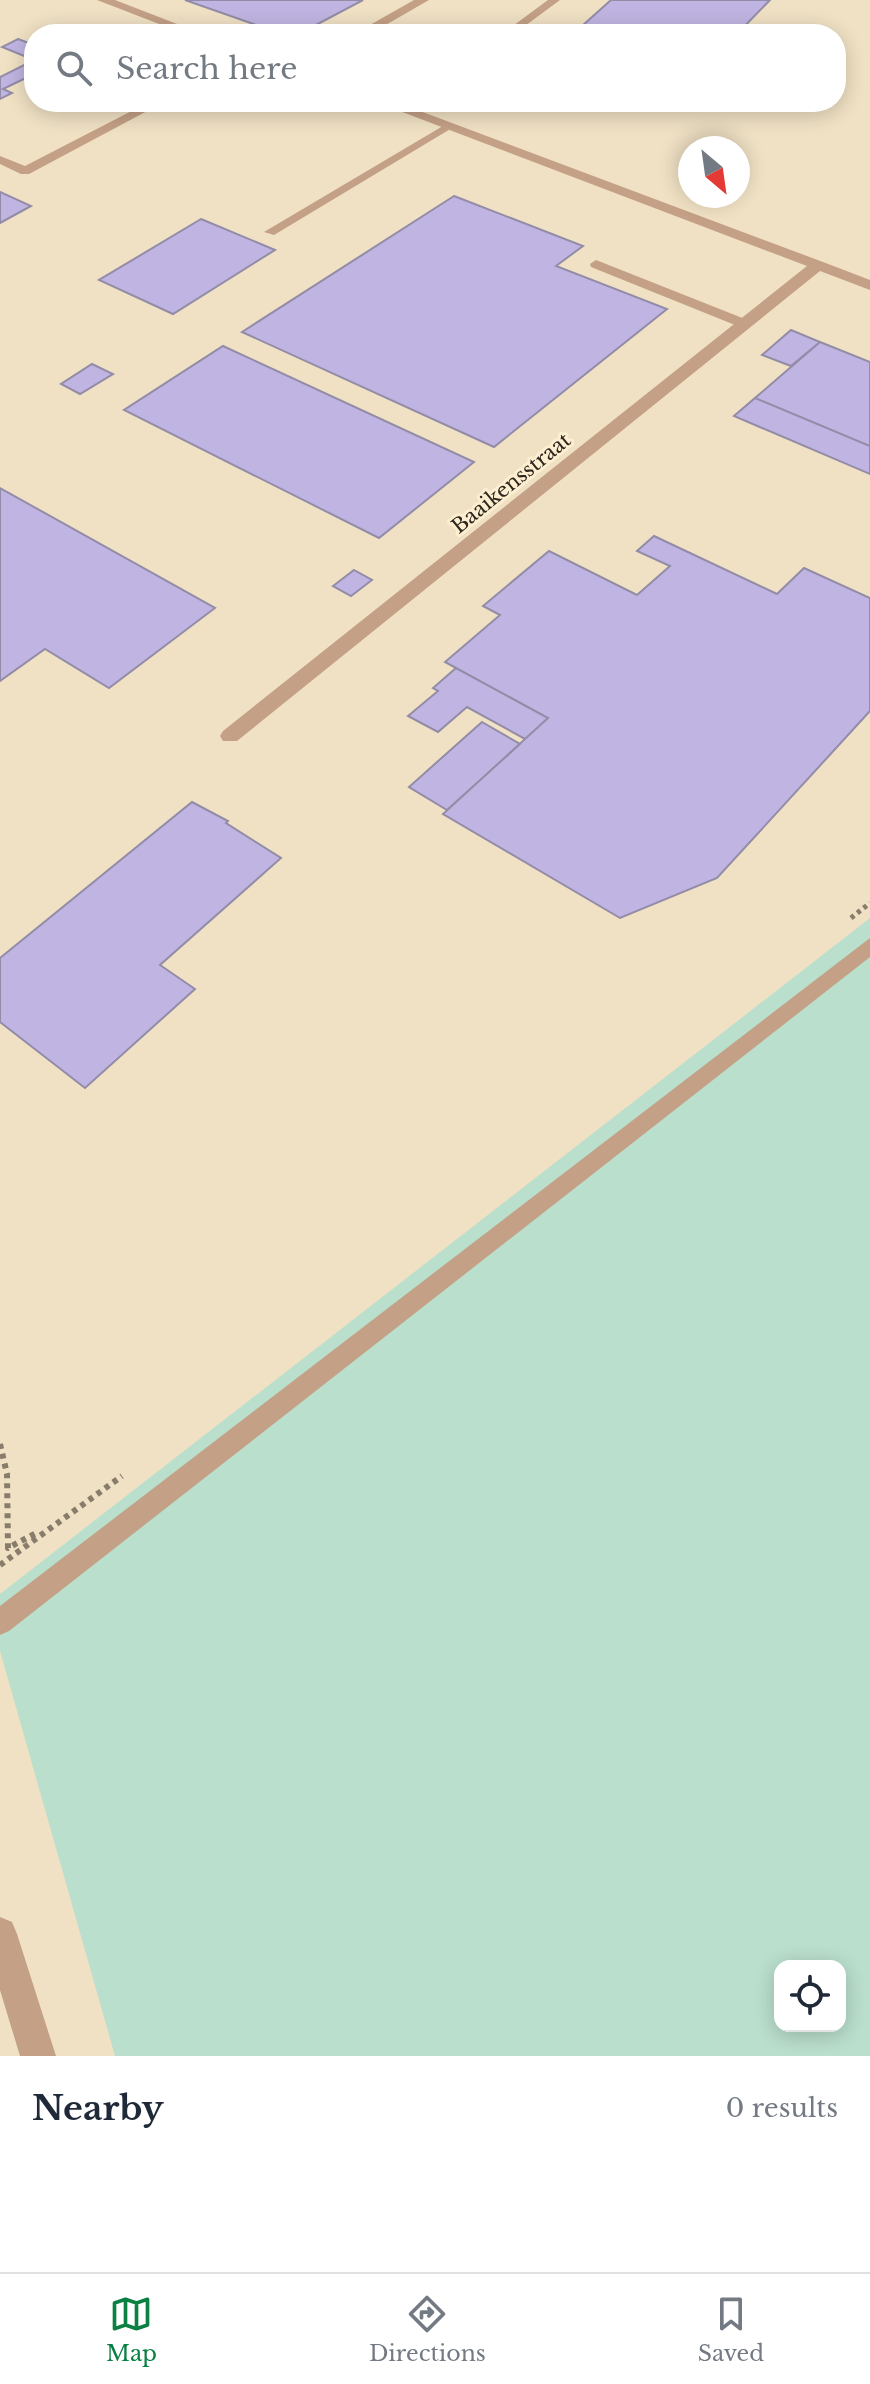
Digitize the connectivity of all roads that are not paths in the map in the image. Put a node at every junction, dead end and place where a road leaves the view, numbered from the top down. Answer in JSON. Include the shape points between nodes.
{"nodes":[{"id":1,"x":103,"y":0,"type":"edge"},
{"id":2,"x":423,"y":0,"type":"edge"},
{"id":3,"x":555,"y":0,"type":"edge"},
{"id":4,"x":169,"y":24,"type":"edge"},
{"id":5,"x":379,"y":24,"type":"edge"},
{"id":6,"x":521,"y":24,"type":"edge"},
{"id":7,"x":139,"y":112,"type":"edge"},
{"id":8,"x":410,"y":112,"type":"edge"},
{"id":9,"x":448,"y":126,"type":"junction"},
{"id":10,"x":0,"y":160,"type":"edge"},
{"id":11,"x":270,"y":232,"type":"dead end"},
{"id":12,"x":596,"y":264,"type":"dead end"},
{"id":13,"x":818,"y":265,"type":"junction"},
{"id":14,"x":870,"y":285,"type":"edge"},
{"id":15,"x":745,"y":324,"type":"junction"},
{"id":16,"x":230,"y":736,"type":"dead end"},
{"id":17,"x":870,"y":946,"type":"edge"},
{"id":18,"x":0,"y":1622,"type":"edge"},
{"id":19,"x":0,"y":1934,"type":"edge"},
{"id":20,"x":38,"y":2056,"type":"edge"}],
"edges":[{"from":1,"to":4,"type":"street"},
{"from":2,"to":5,"type":"street"},
{"from":3,"to":6,"type":"lane"},
{"from":7,"to":10,"type":"lane","via":[[25,171]]},
{"from":8,"to":9,"type":"street"},
{"from":9,"to":11,"type":"lane"},
{"from":9,"to":13,"type":"street"},
{"from":12,"to":15,"type":"lane"},
{"from":13,"to":14,"type":"street"},
{"from":13,"to":15,"type":"street","name":"Baaikensstraat"},
{"from":15,"to":16,"type":"street","name":"Baaikensstraat"},
{"from":17,"to":18,"type":"lane"},
{"from":19,"to":20,"type":"street"}]}
